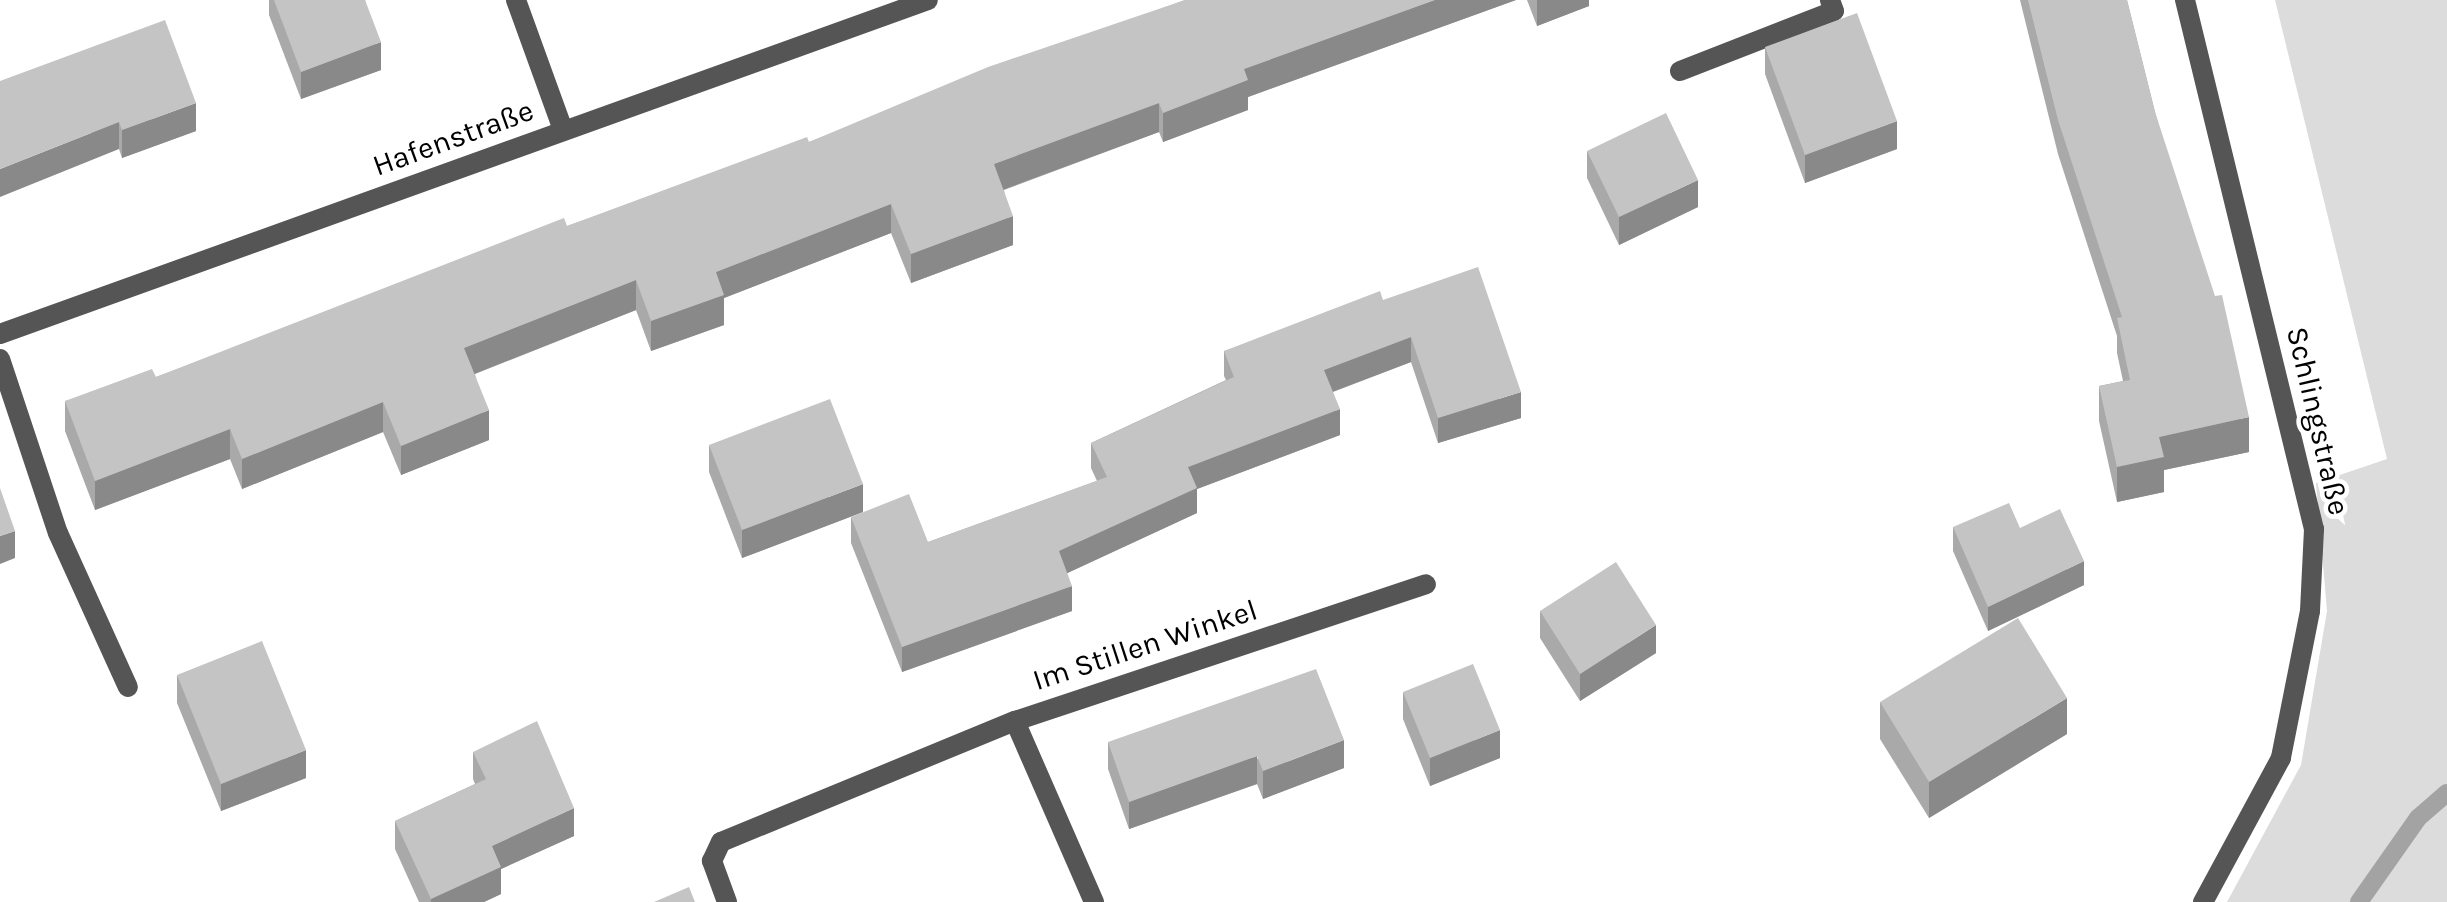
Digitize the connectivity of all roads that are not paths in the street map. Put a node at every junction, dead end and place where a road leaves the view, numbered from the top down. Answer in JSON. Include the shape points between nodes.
{"nodes":[{"id":1,"x":516,"y":0,"type":"edge"},
{"id":2,"x":928,"y":0,"type":"edge"},
{"id":3,"x":1830,"y":0,"type":"edge"},
{"id":4,"x":2186,"y":0,"type":"edge"},
{"id":5,"x":1680,"y":71,"type":"dead end"},
{"id":6,"x":563,"y":130,"type":"junction"},
{"id":7,"x":0,"y":334,"type":"edge"},
{"id":8,"x":0,"y":359,"type":"edge"},
{"id":9,"x":1426,"y":584,"type":"dead end"},
{"id":10,"x":128,"y":686,"type":"dead end"},
{"id":11,"x":1015,"y":720,"type":"junction"},
{"id":12,"x":727,"y":902,"type":"edge"},
{"id":13,"x":1094,"y":902,"type":"edge"},
{"id":14,"x":2203,"y":902,"type":"edge"}],
"edges":[{"from":1,"to":6,"type":"street"},
{"from":2,"to":6,"type":"street","name":"Hafenstraße"},
{"from":3,"to":5,"type":"street","via":[[1834,11]]},
{"from":4,"to":14,"type":"street","name":"Schlingstraße","via":[[2314,529],[2310,611],[2282,758]]},
{"from":6,"to":7,"type":"street","name":"Hafenstraße"},
{"from":8,"to":10,"type":"street","via":[[58,533]]},
{"from":9,"to":11,"type":"street","name":"Im Stillen Winkel"},
{"from":11,"to":12,"type":"street","via":[[721,842],[712,861]]},
{"from":11,"to":13,"type":"street","name":"Im Stillen Winkel"}]}
